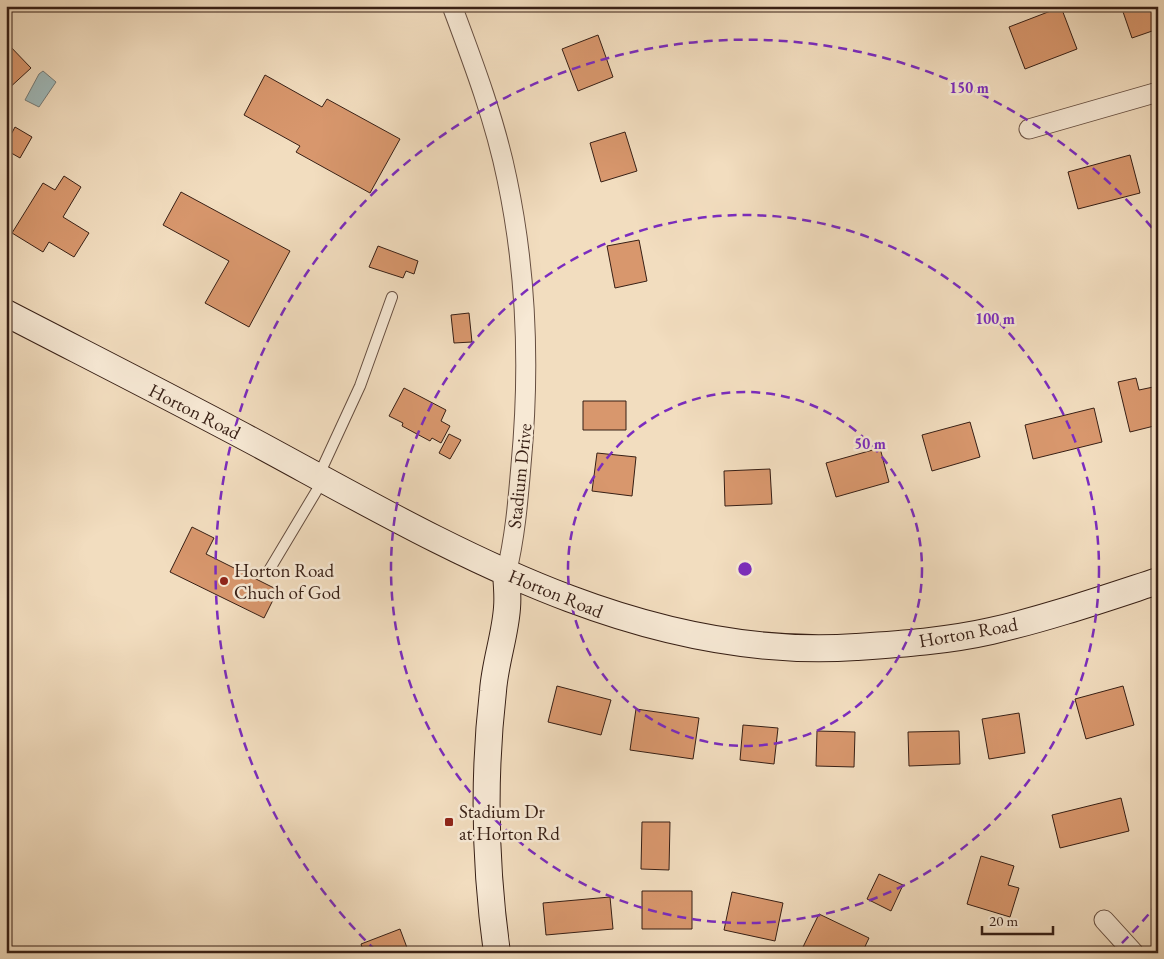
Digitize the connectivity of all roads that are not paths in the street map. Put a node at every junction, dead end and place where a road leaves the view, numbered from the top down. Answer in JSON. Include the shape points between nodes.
{"nodes":[{"id":1,"x":452,"y":6,"type":"edge"},
{"id":2,"x":1158,"y":92,"type":"edge"},
{"id":3,"x":1029,"y":129,"type":"dead end"},
{"id":4,"x":392,"y":297,"type":"dead end"},
{"id":5,"x":6,"y":313,"type":"edge"},
{"id":6,"x":320,"y":479,"type":"junction"},
{"id":7,"x":268,"y":572,"type":"dead end"},
{"id":8,"x":506,"y":574,"type":"junction"},
{"id":9,"x":1158,"y":581,"type":"edge"},
{"id":10,"x":1104,"y":920,"type":"dead end"},
{"id":11,"x":498,"y":953,"type":"edge"},
{"id":12,"x":1134,"y":953,"type":"edge"}],
"edges":[{"from":1,"to":8,"type":"street","name":"Stadium Drive","via":[[507,179],[525,308],[526,418],[515,527]]},
{"from":2,"to":3,"type":"street"},
{"from":4,"to":6,"type":"lane","via":[[360,386]]},
{"from":5,"to":6,"type":"street","name":"Horton Road"},
{"from":6,"to":7,"type":"lane"},
{"from":6,"to":8,"type":"street","name":"Horton Road"},
{"from":8,"to":9,"type":"street","name":"Horton Road","via":[[601,612],[646,625],[716,640],[791,647],[931,641],[989,631]]},
{"from":8,"to":11,"type":"street","name":"Stadium Drive","via":[[507,608],[493,690],[487,764],[487,846]]},
{"from":10,"to":12,"type":"street"}]}
